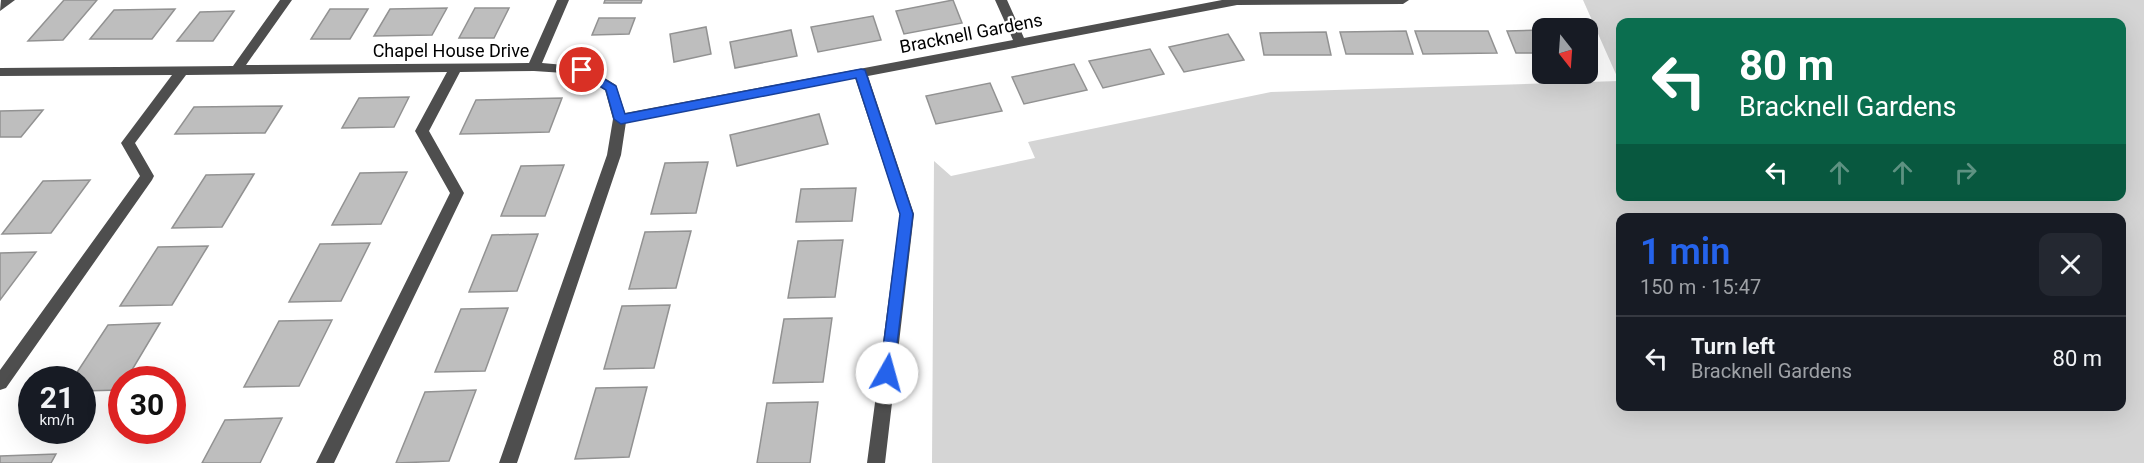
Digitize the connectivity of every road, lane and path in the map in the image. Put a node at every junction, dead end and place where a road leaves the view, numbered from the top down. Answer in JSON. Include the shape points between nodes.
{"nodes":[{"id":1,"x":9,"y":0,"type":"edge"},
{"id":2,"x":286,"y":0,"type":"edge"},
{"id":3,"x":563,"y":0,"type":"edge"},
{"id":4,"x":1001,"y":0,"type":"edge"},
{"id":5,"x":1403,"y":0,"type":"edge"},
{"id":6,"x":0,"y":7,"type":"edge"},
{"id":7,"x":1020,"y":42,"type":"junction"},
{"id":8,"x":534,"y":67,"type":"junction"},
{"id":9,"x":456,"y":68,"type":"junction"},
{"id":10,"x":237,"y":69,"type":"junction"},
{"id":11,"x":182,"y":70,"type":"junction"},
{"id":12,"x":0,"y":72,"type":"edge"},
{"id":13,"x":861,"y":73,"type":"junction"},
{"id":14,"x":621,"y":119,"type":"junction"},
{"id":15,"x":0,"y":383,"type":"edge"},
{"id":16,"x":325,"y":463,"type":"edge"},
{"id":17,"x":508,"y":463,"type":"edge"},
{"id":18,"x":876,"y":463,"type":"edge"}],
"edges":[{"from":1,"to":6,"type":"street"},
{"from":2,"to":10,"type":"street"},
{"from":3,"to":8,"type":"street"},
{"from":4,"to":7,"type":"street"},
{"from":5,"to":7,"type":"street","name":"Bracknell Gardens","via":[[1237,1]]},
{"from":7,"to":13,"type":"street","name":"Bracknell Gardens"},
{"from":8,"to":9,"type":"street","name":"Chapel House Drive"},
{"from":8,"to":14,"type":"street","name":"Chapel House Drive","via":[[582,70],[611,88]]},
{"from":9,"to":10,"type":"street","name":"Chapel House Drive"},
{"from":9,"to":16,"type":"street","via":[[422,131],[457,194]]},
{"from":10,"to":11,"type":"street","name":"Chapel House Drive"},
{"from":11,"to":12,"type":"street","name":"Chapel House Drive"},
{"from":11,"to":15,"type":"street","via":[[128,143],[147,176]]},
{"from":13,"to":14,"type":"street","name":"Bracknell Gardens"},
{"from":13,"to":18,"type":"street","via":[[907,214]]},
{"from":14,"to":17,"type":"street","name":"Chapel House Drive","via":[[614,155]]}]}
